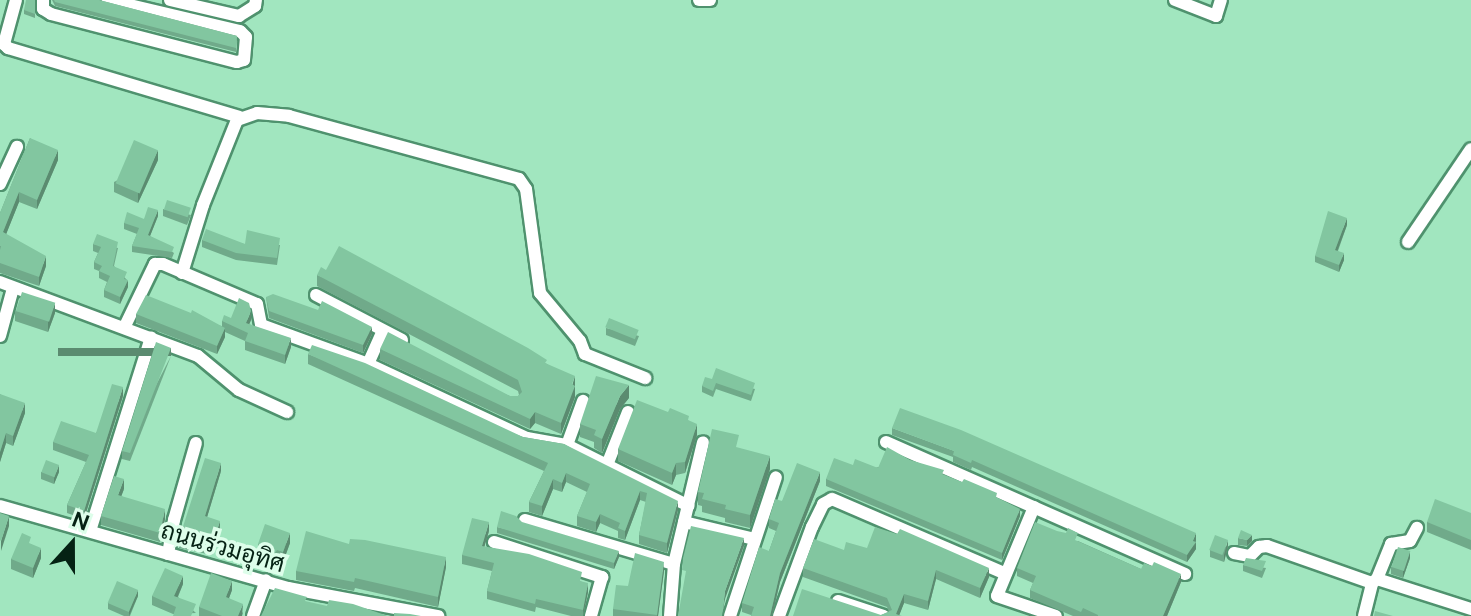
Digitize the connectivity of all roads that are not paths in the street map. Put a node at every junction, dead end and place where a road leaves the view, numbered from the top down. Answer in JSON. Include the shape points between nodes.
{"nodes":[{"id":1,"x":16,"y":0,"type":"edge"},
{"id":2,"x":43,"y":0,"type":"edge"},
{"id":3,"x":108,"y":0,"type":"edge"},
{"id":4,"x":170,"y":0,"type":"edge"},
{"id":5,"x":256,"y":0,"type":"edge"},
{"id":6,"x":699,"y":0,"type":"edge"},
{"id":7,"x":710,"y":0,"type":"edge"},
{"id":8,"x":1175,"y":0,"type":"edge"},
{"id":9,"x":1221,"y":0,"type":"edge"},
{"id":10,"x":239,"y":117,"type":"junction"},
{"id":11,"x":17,"y":147,"type":"dead end"},
{"id":12,"x":1471,"y":149,"type":"edge"},
{"id":13,"x":0,"y":184,"type":"edge"},
{"id":14,"x":1408,"y":242,"type":"dead end"},
{"id":15,"x":182,"y":273,"type":"junction"},
{"id":16,"x":0,"y":282,"type":"edge"},
{"id":17,"x":13,"y":288,"type":"junction"},
{"id":18,"x":316,"y":295,"type":"dead end"},
{"id":19,"x":125,"y":326,"type":"junction"},
{"id":20,"x":383,"y":331,"type":"junction"},
{"id":21,"x":0,"y":336,"type":"edge"},
{"id":22,"x":151,"y":337,"type":"junction"},
{"id":23,"x":409,"y":344,"type":"edge"},
{"id":24,"x":368,"y":364,"type":"junction"},
{"id":25,"x":645,"y":378,"type":"dead end"},
{"id":26,"x":583,"y":401,"type":"dead end"},
{"id":27,"x":287,"y":412,"type":"dead end"},
{"id":28,"x":628,"y":412,"type":"dead end"},
{"id":29,"x":703,"y":442,"type":"dead end"},
{"id":30,"x":886,"y":442,"type":"dead end"},
{"id":31,"x":196,"y":443,"type":"dead end"},
{"id":32,"x":567,"y":445,"type":"junction"},
{"id":33,"x":607,"y":465,"type":"junction"},
{"id":34,"x":776,"y":477,"type":"dead end"},
{"id":35,"x":0,"y":506,"type":"edge"},
{"id":36,"x":689,"y":506,"type":"junction"},
{"id":37,"x":1034,"y":507,"type":"junction"},
{"id":38,"x":525,"y":520,"type":"edge"},
{"id":39,"x":684,"y":522,"type":"junction"},
{"id":40,"x":1417,"y":528,"type":"dead end"},
{"id":41,"x":90,"y":531,"type":"junction"},
{"id":42,"x":755,"y":539,"type":"junction"},
{"id":43,"x":494,"y":542,"type":"dead end"},
{"id":44,"x":1234,"y":553,"type":"dead end"},
{"id":45,"x":168,"y":554,"type":"junction"},
{"id":46,"x":674,"y":564,"type":"junction"},
{"id":47,"x":1006,"y":574,"type":"junction"},
{"id":48,"x":1185,"y":574,"type":"dead end"},
{"id":49,"x":266,"y":580,"type":"junction"},
{"id":50,"x":1374,"y":581,"type":"junction"},
{"id":51,"x":789,"y":584,"type":"junction"},
{"id":52,"x":803,"y":589,"type":"edge"},
{"id":53,"x":830,"y":598,"type":"edge"},
{"id":54,"x":1448,"y":602,"type":"junction"},
{"id":55,"x":1471,"y":609,"type":"edge"},
{"id":56,"x":253,"y":616,"type":"edge"},
{"id":57,"x":438,"y":616,"type":"edge"},
{"id":58,"x":591,"y":616,"type":"edge"},
{"id":59,"x":670,"y":616,"type":"edge"},
{"id":60,"x":730,"y":616,"type":"edge"},
{"id":61,"x":779,"y":616,"type":"edge"},
{"id":62,"x":884,"y":616,"type":"edge"},
{"id":63,"x":1056,"y":616,"type":"edge"},
{"id":64,"x":1364,"y":616,"type":"edge"},
{"id":65,"x":1444,"y":616,"type":"edge"}],
"edges":[{"from":1,"to":10,"type":"street","via":[[4,44],[8,48]]},
{"from":2,"to":3,"type":"street","via":[[43,9],[51,14],[244,60],[243,32]]},
{"from":4,"to":5,"type":"street","via":[[239,16]]},
{"from":6,"to":7,"type":"street"},
{"from":8,"to":9,"type":"street","via":[[1216,16]]},
{"from":10,"to":15,"type":"street"},
{"from":10,"to":25,"type":"street","via":[[289,116],[519,179],[526,189],[540,293],[585,354]]},
{"from":11,"to":13,"type":"street"},
{"from":12,"to":14,"type":"street"},
{"from":15,"to":19,"type":"street","via":[[155,264]]},
{"from":15,"to":24,"type":"street","via":[[257,304],[261,325]]},
{"from":16,"to":17,"type":"street"},
{"from":17,"to":19,"type":"street"},
{"from":17,"to":21,"type":"street"},
{"from":18,"to":20,"type":"street"},
{"from":19,"to":22,"type":"street"},
{"from":20,"to":23,"type":"street"},
{"from":20,"to":24,"type":"street"},
{"from":22,"to":27,"type":"street","via":[[206,360],[229,384]]},
{"from":22,"to":41,"type":"street"},
{"from":24,"to":32,"type":"street","via":[[527,438]]},
{"from":26,"to":32,"type":"street"},
{"from":28,"to":33,"type":"street"},
{"from":29,"to":36,"type":"street"},
{"from":30,"to":37,"type":"street"},
{"from":31,"to":45,"type":"street"},
{"from":32,"to":33,"type":"street"},
{"from":33,"to":36,"type":"street"},
{"from":34,"to":42,"type":"street"},
{"from":35,"to":41,"type":"street","name":"ถนนร่วมอุทิศ"},
{"from":36,"to":39,"type":"street"},
{"from":37,"to":47,"type":"street"},
{"from":37,"to":48,"type":"street"},
{"from":38,"to":46,"type":"street"},
{"from":39,"to":42,"type":"street"},
{"from":39,"to":46,"type":"street"},
{"from":40,"to":50,"type":"street","via":[[1410,541],[1391,544]]},
{"from":41,"to":45,"type":"street","name":"ถนนร่วมอุทิศ"},
{"from":42,"to":60,"type":"street"},
{"from":43,"to":58,"type":"street","via":[[602,577]]},
{"from":44,"to":50,"type":"street","via":[[1250,556],[1267,546]]},
{"from":45,"to":49,"type":"street","name":"ถนนร่วมอุทิศ"},
{"from":46,"to":59,"type":"street"},
{"from":47,"to":51,"type":"street","via":[[832,499],[822,506]]},
{"from":47,"to":63,"type":"street","via":[[997,596]]},
{"from":49,"to":56,"type":"street"},
{"from":49,"to":57,"type":"street","name":"ถนนร่วมอุทิศ"},
{"from":50,"to":54,"type":"street"},
{"from":50,"to":64,"type":"street"},
{"from":51,"to":52,"type":"street"},
{"from":51,"to":61,"type":"street"},
{"from":53,"to":62,"type":"street"},
{"from":54,"to":55,"type":"street"},
{"from":54,"to":65,"type":"street"}]}
